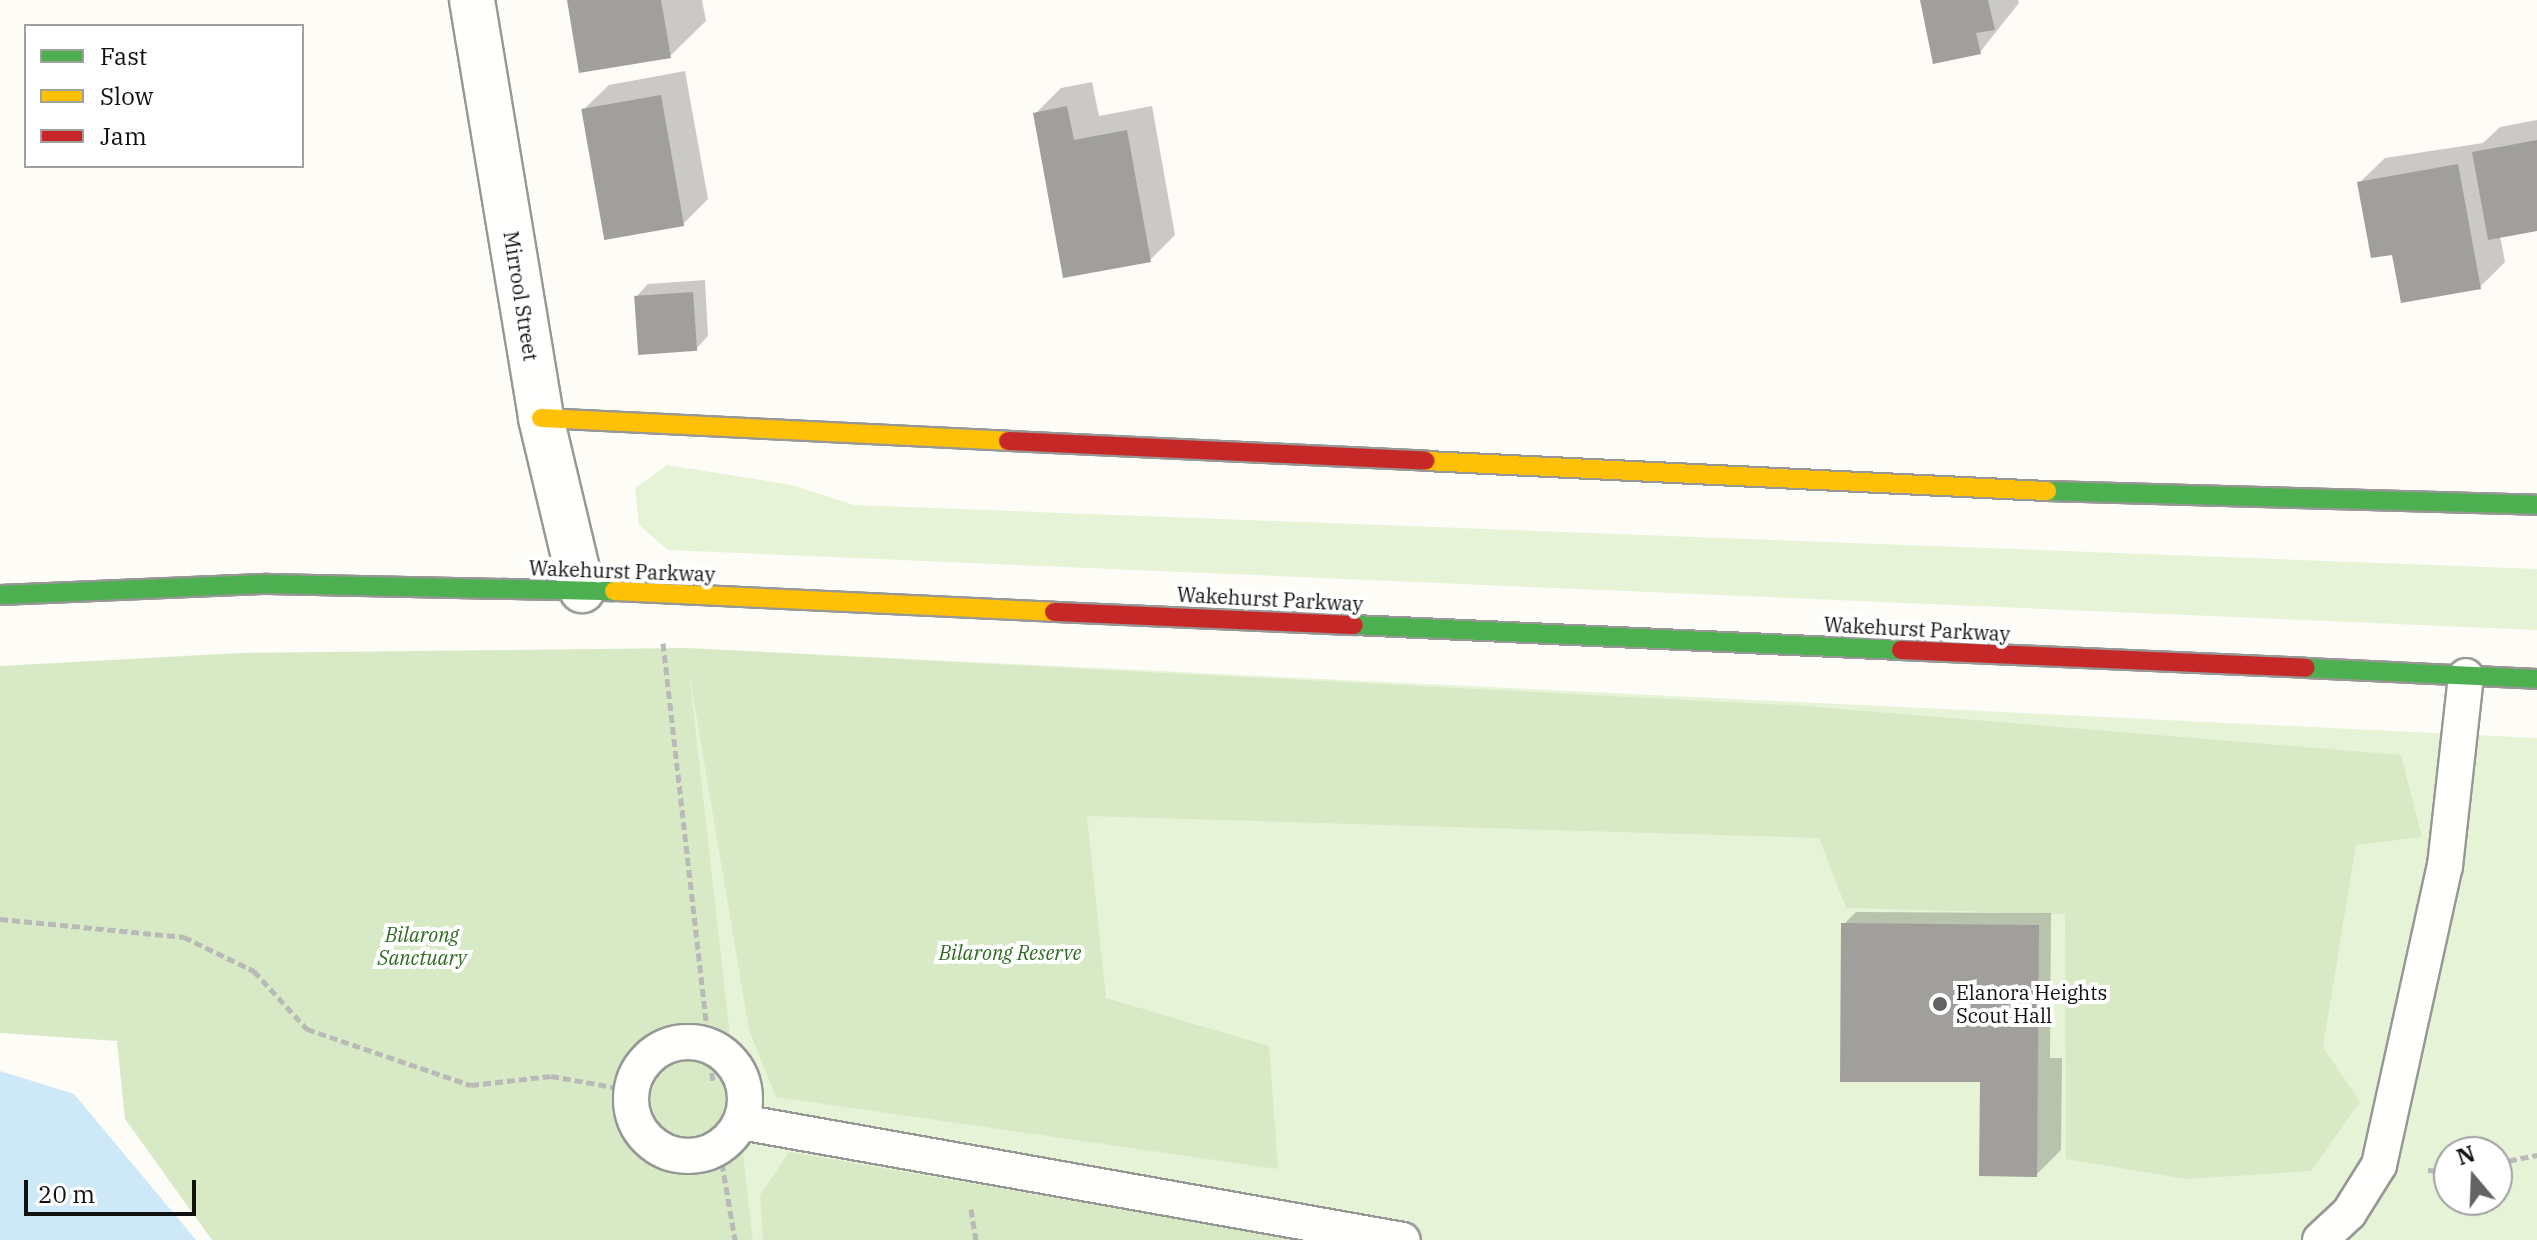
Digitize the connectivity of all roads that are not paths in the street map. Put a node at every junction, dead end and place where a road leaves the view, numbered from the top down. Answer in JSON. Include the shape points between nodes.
{"nodes":[{"id":1,"x":472,"y":0,"type":"edge"},
{"id":2,"x":541,"y":418,"type":"junction"},
{"id":3,"x":2537,"y":505,"type":"edge"},
{"id":4,"x":582,"y":590,"type":"junction"},
{"id":5,"x":0,"y":595,"type":"edge"},
{"id":6,"x":2466,"y":676,"type":"junction"},
{"id":7,"x":2537,"y":679,"type":"edge"},
{"id":8,"x":741,"y":1122,"type":"junction"},
{"id":9,"x":1403,"y":1240,"type":"edge"},
{"id":10,"x":2320,"y":1240,"type":"edge"}],
"edges":[{"from":1,"to":2,"type":"street","name":"Mirrool Street"},
{"from":2,"to":3,"type":"main road","via":[[2106,494]]},
{"from":2,"to":4,"type":"street","name":"Mirrool Street"},
{"from":4,"to":5,"type":"main road","name":"Wakehurst Parkway","via":[[268,584]]},
{"from":4,"to":6,"type":"main road","name":"Wakehurst Parkway"},
{"from":6,"to":7,"type":"main road","name":"Wakehurst Parkway"},
{"from":6,"to":10,"type":"lane","via":[[2445,866],[2379,1165],[2349,1213]]},
{"from":8,"to":8,"type":"lane","via":[[745,1086],[733,1063],[712,1046],[695,1041],[661,1048],[646,1059],[631,1090],[637,1125],[663,1151],[716,1149]]},
{"from":8,"to":9,"type":"lane"}]}
